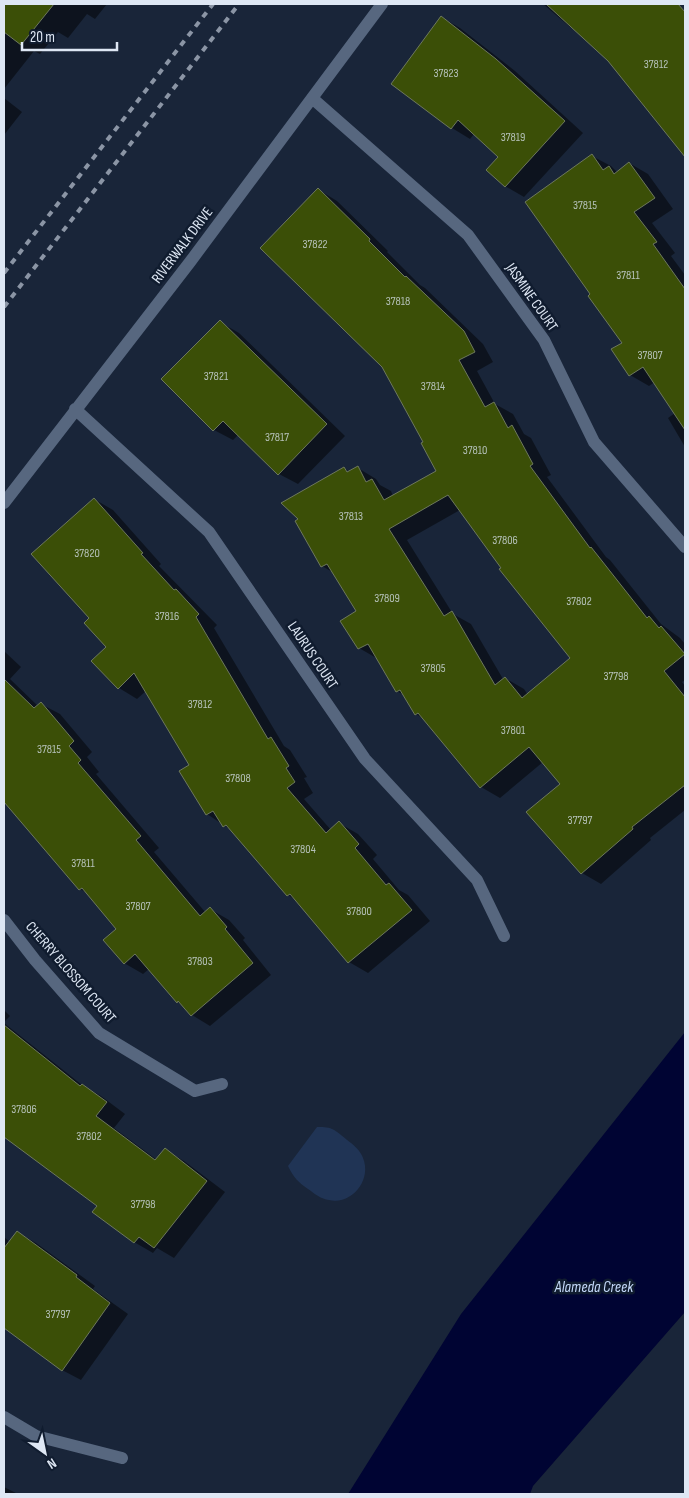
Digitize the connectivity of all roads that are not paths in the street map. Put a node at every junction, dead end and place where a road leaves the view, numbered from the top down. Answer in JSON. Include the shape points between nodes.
{"nodes":[{"id":1,"x":382,"y":4,"type":"edge"},
{"id":2,"x":312,"y":98,"type":"junction"},
{"id":3,"x":75,"y":409,"type":"junction"},
{"id":4,"x":4,"y":503,"type":"edge"},
{"id":5,"x":685,"y":547,"type":"edge"},
{"id":6,"x":4,"y":920,"type":"edge"},
{"id":7,"x":504,"y":936,"type":"dead end"},
{"id":8,"x":222,"y":1084,"type":"dead end"},
{"id":9,"x":4,"y":1417,"type":"edge"},
{"id":10,"x":122,"y":1458,"type":"dead end"}],
"edges":[{"from":1,"to":2,"type":"street","name":"RIVERWALK DRIVE"},
{"from":2,"to":3,"type":"street","name":"RIVERWALK DRIVE"},
{"from":2,"to":5,"type":"street","name":"JASMINE COURT","via":[[468,235],[544,340],[594,442]]},
{"from":3,"to":4,"type":"street","name":"RIVERWALK DRIVE"},
{"from":3,"to":7,"type":"street","name":"LAURUS COURT","via":[[209,532],[365,759],[477,880]]},
{"from":6,"to":8,"type":"street","name":"CHERRY BLOSSOM COURT","via":[[99,1033],[195,1091]]},
{"from":9,"to":10,"type":"street","via":[[36,1436]]}]}
